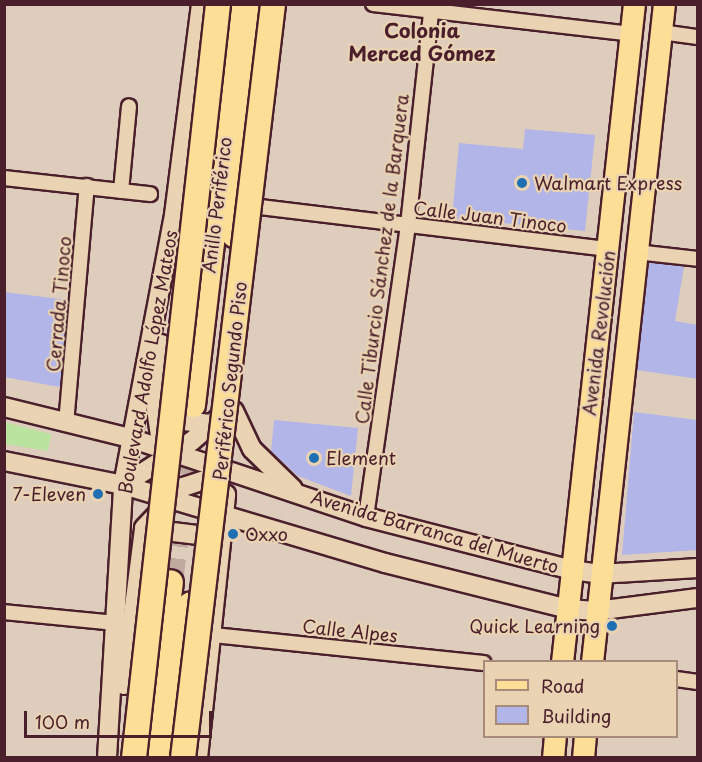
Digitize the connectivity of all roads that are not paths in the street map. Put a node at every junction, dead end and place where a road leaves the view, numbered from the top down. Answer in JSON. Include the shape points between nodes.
{"nodes":[{"id":1,"x":201,"y":4,"type":"edge"},
{"id":2,"x":218,"y":4,"type":"edge"},
{"id":3,"x":240,"y":4,"type":"edge"},
{"id":4,"x":259,"y":4,"type":"edge"},
{"id":5,"x":273,"y":4,"type":"edge"},
{"id":6,"x":282,"y":4,"type":"edge"},
{"id":7,"x":373,"y":4,"type":"edge"},
{"id":8,"x":634,"y":4,"type":"edge"},
{"id":9,"x":664,"y":4,"type":"edge"},
{"id":10,"x":431,"y":7,"type":"edge"},
{"id":11,"x":661,"y":32,"type":"junction"},
{"id":12,"x":631,"y":34,"type":"junction"},
{"id":13,"x":698,"y":37,"type":"edge"},
{"id":14,"x":129,"y":106,"type":"dead end"},
{"id":15,"x":4,"y":178,"type":"edge"},
{"id":16,"x":87,"y":186,"type":"junction"},
{"id":17,"x":122,"y":190,"type":"junction"},
{"id":18,"x":150,"y":194,"type":"dead end"},
{"id":19,"x":260,"y":207,"type":"junction"},
{"id":20,"x":408,"y":225,"type":"junction"},
{"id":21,"x":608,"y":249,"type":"junction"},
{"id":22,"x":636,"y":252,"type":"junction"},
{"id":23,"x":698,"y":259,"type":"edge"},
{"id":24,"x":164,"y":279,"type":"junction"},
{"id":25,"x":4,"y":407,"type":"edge"},
{"id":26,"x":217,"y":410,"type":"junction"},
{"id":27,"x":155,"y":417,"type":"junction"},
{"id":28,"x":66,"y":424,"type":"junction"},
{"id":29,"x":130,"y":438,"type":"junction"},
{"id":30,"x":166,"y":453,"type":"junction"},
{"id":31,"x":4,"y":461,"type":"edge"},
{"id":32,"x":228,"y":473,"type":"junction"},
{"id":33,"x":123,"y":485,"type":"junction"},
{"id":34,"x":177,"y":494,"type":"junction"},
{"id":35,"x":302,"y":495,"type":"junction"},
{"id":36,"x":224,"y":517,"type":"junction"},
{"id":37,"x":366,"y":517,"type":"junction"},
{"id":38,"x":144,"y":528,"type":"junction"},
{"id":39,"x":219,"y":563,"type":"junction"},
{"id":40,"x":698,"y":568,"type":"edge"},
{"id":41,"x":572,"y":570,"type":"junction"},
{"id":42,"x":600,"y":574,"type":"junction"},
{"id":43,"x":698,"y":598,"type":"edge"},
{"id":44,"x":568,"y":609,"type":"junction"},
{"id":45,"x":596,"y":611,"type":"junction"},
{"id":46,"x":4,"y":612,"type":"edge"},
{"id":47,"x":116,"y":623,"type":"junction"},
{"id":48,"x":213,"y":635,"type":"junction"},
{"id":49,"x":562,"y":660,"type":"edge"},
{"id":50,"x":592,"y":660,"type":"edge"},
{"id":51,"x":483,"y":663,"type":"edge"},
{"id":52,"x":678,"y":679,"type":"edge"},
{"id":53,"x":698,"y":682,"type":"edge"},
{"id":54,"x":555,"y":738,"type":"edge"},
{"id":55,"x":585,"y":738,"type":"edge"},
{"id":56,"x":108,"y":758,"type":"edge"},
{"id":57,"x":134,"y":758,"type":"edge"},
{"id":58,"x":149,"y":758,"type":"edge"},
{"id":59,"x":168,"y":758,"type":"edge"},
{"id":60,"x":183,"y":758,"type":"edge"},
{"id":61,"x":198,"y":758,"type":"edge"},
{"id":62,"x":553,"y":758,"type":"edge"},
{"id":63,"x":583,"y":758,"type":"edge"}],
"edges":[{"from":1,"to":24,"type":"main road","name":"Boulevard Adolfo López Mateos"},
{"from":2,"to":57,"type":"highway","bridge":true},
{"from":3,"to":26,"type":"highway","name":"Anillo Periférico"},
{"from":4,"to":26,"type":"highway","name":"Anillo Periférico"},
{"from":5,"to":60,"type":"highway","name":"Periférico Segundo Piso","bridge":true},
{"from":6,"to":19,"type":"main road"},
{"from":7,"to":10,"type":"street"},
{"from":8,"to":12,"type":"main road","name":"Avenida Revolución"},
{"from":9,"to":11,"type":"main road","name":"Avenida Revolución"},
{"from":10,"to":12,"type":"street"},
{"from":10,"to":20,"type":"street","name":"Calle Tiburcio Sánchez de la Barquera"},
{"from":11,"to":13,"type":"street"},
{"from":11,"to":22,"type":"main road","name":"Avenida Revolución"},
{"from":12,"to":21,"type":"main road","name":"Avenida Revolución"},
{"from":14,"to":17,"type":"street"},
{"from":15,"to":16,"type":"street"},
{"from":16,"to":17,"type":"street"},
{"from":16,"to":28,"type":"street","name":"Cerrada Tinoco"},
{"from":17,"to":18,"type":"street"},
{"from":19,"to":20,"type":"street","name":"Calle Juan Tinoco"},
{"from":19,"to":26,"type":"main road"},
{"from":20,"to":21,"type":"street","name":"Calle Juan Tinoco"},
{"from":20,"to":37,"type":"street","name":"Calle Tiburcio Sánchez de la Barquera"},
{"from":21,"to":41,"type":"main road","name":"Avenida Revolución"},
{"from":22,"to":23,"type":"street"},
{"from":22,"to":42,"type":"main road","name":"Avenida Revolución"},
{"from":24,"to":27,"type":"main road","via":[[166,315]]},
{"from":24,"to":29,"type":"main road","name":"Boulevard Adolfo López Mateos"},
{"from":25,"to":28,"type":"main road","name":"Avenida Barranca del Muerto"},
{"from":26,"to":27,"type":"main road"},
{"from":26,"to":30,"type":"main road"},
{"from":26,"to":32,"type":"main road"},
{"from":26,"to":35,"type":"main road","via":[[261,459]]},
{"from":27,"to":30,"type":"main road"},
{"from":28,"to":29,"type":"main road","name":"Avenida Barranca del Muerto"},
{"from":29,"to":30,"type":"main road","name":"Avenida Barranca del Muerto"},
{"from":29,"to":33,"type":"main road","name":"Boulevard Adolfo López Mateos"},
{"from":30,"to":32,"type":"main road","name":"Avenida Barranca del Muerto"},
{"from":30,"to":33,"type":"main road"},
{"from":30,"to":34,"type":"main road"},
{"from":31,"to":33,"type":"main road"},
{"from":32,"to":34,"type":"main road"},
{"from":32,"to":35,"type":"main road","name":"Avenida Barranca del Muerto"},
{"from":32,"to":36,"type":"main road"},
{"from":33,"to":34,"type":"main road"},
{"from":33,"to":47,"type":"main road","name":"Boulevard Adolfo López Mateos"},
{"from":34,"to":36,"type":"main road"},
{"from":34,"to":38,"type":"main road"},
{"from":35,"to":37,"type":"main road","name":"Avenida Barranca del Muerto"},
{"from":36,"to":39,"type":"main road"},
{"from":36,"to":44,"type":"main road","name":"Avenida Barranca del Muerto"},
{"from":37,"to":41,"type":"main road","name":"Avenida Barranca del Muerto"},
{"from":38,"to":39,"type":"main road","via":[[205,536]]},
{"from":38,"to":56,"type":"main road","via":[[119,722]]},
{"from":39,"to":48,"type":"main road"},
{"from":40,"to":42,"type":"main road","name":"Avenida Barranca del Muerto"},
{"from":41,"to":42,"type":"main road","name":"Avenida Barranca del Muerto"},
{"from":41,"to":44,"type":"main road","name":"Avenida Revolución"},
{"from":42,"to":45,"type":"main road","name":"Avenida Revolución"},
{"from":43,"to":45,"type":"main road","name":"Avenida Barranca del Muerto"},
{"from":44,"to":45,"type":"main road","name":"Avenida Barranca del Muerto"},
{"from":44,"to":49,"type":"main road","name":"Avenida Revolución"},
{"from":45,"to":50,"type":"main road","name":"Avenida Revolución"},
{"from":46,"to":47,"type":"street"},
{"from":47,"to":56,"type":"main road","name":"Boulevard Adolfo López Mateos"},
{"from":48,"to":51,"type":"street","name":"Calle Alpes"},
{"from":48,"to":61,"type":"main road"},
{"from":52,"to":53,"type":"street"},
{"from":54,"to":62,"type":"main road"},
{"from":55,"to":63,"type":"main road"},
{"from":58,"to":59,"type":"highway","via":[[182,583]]}]}
